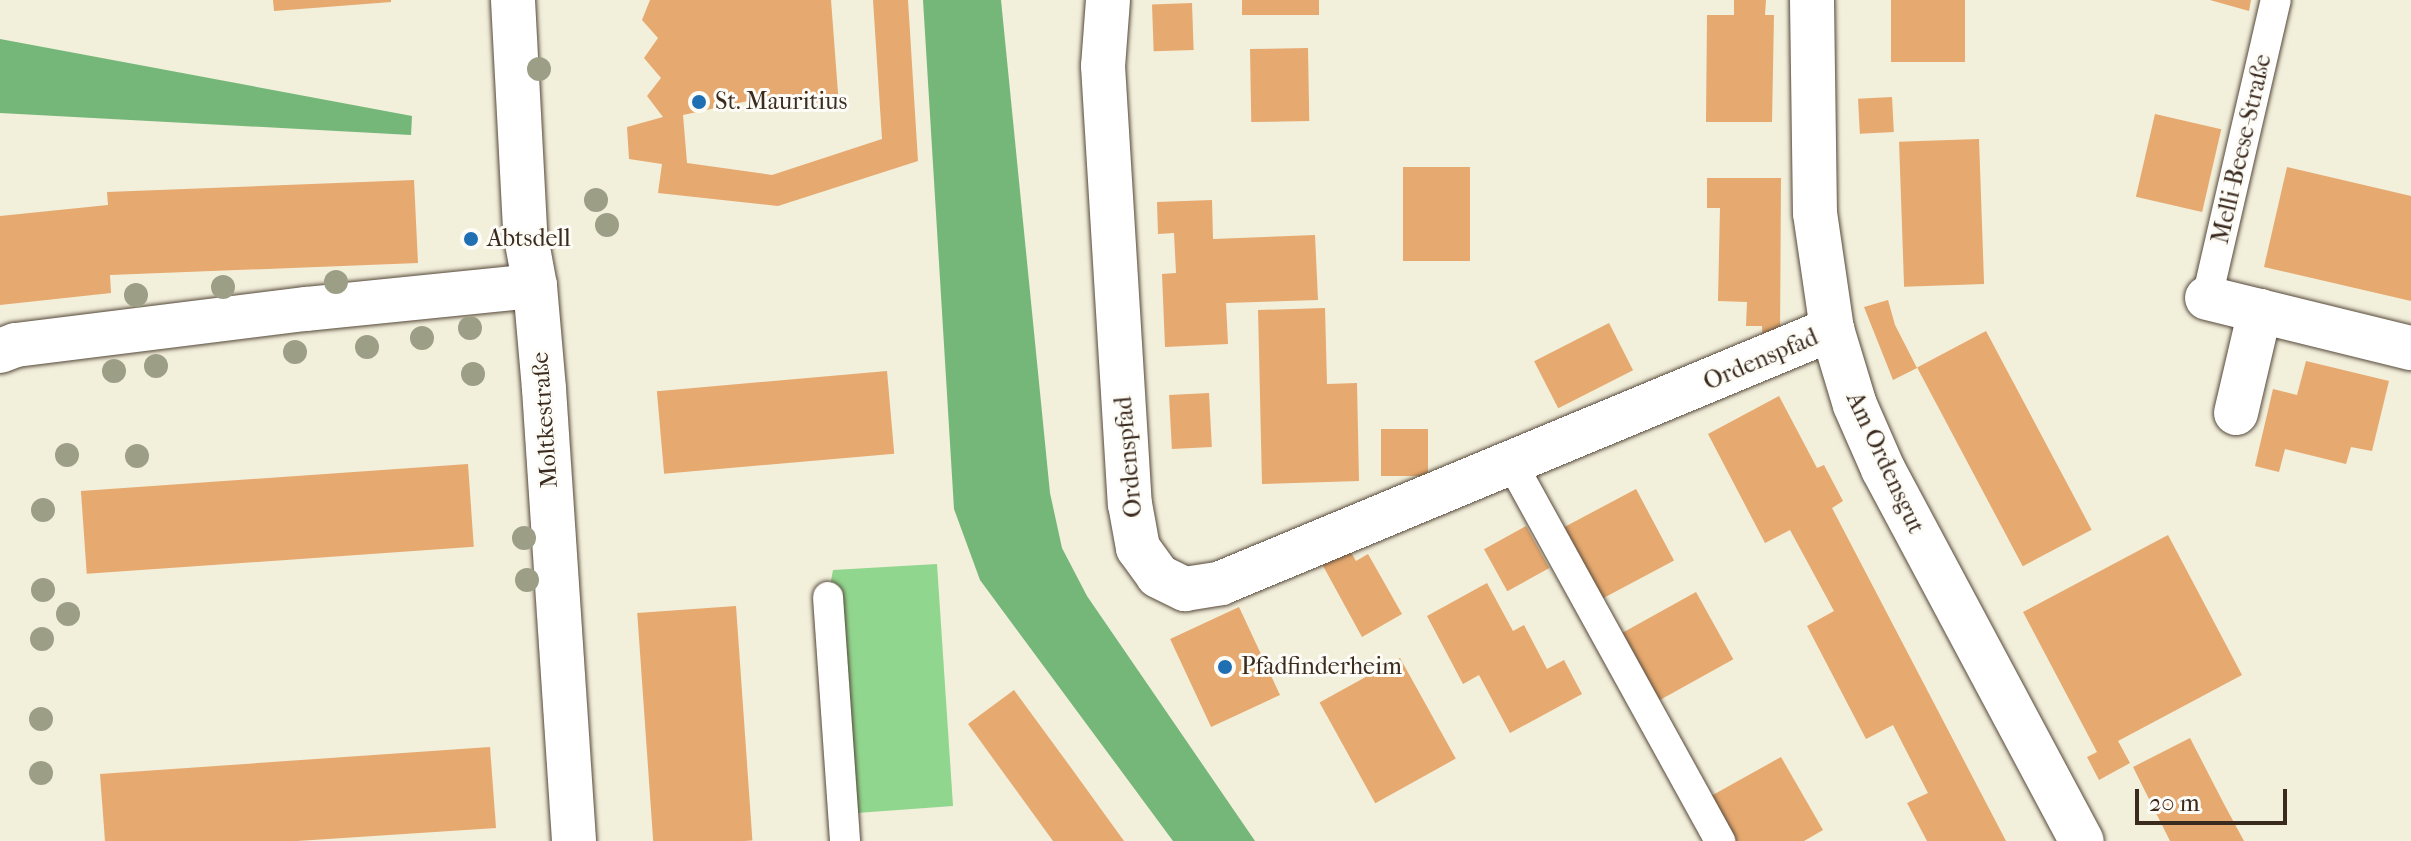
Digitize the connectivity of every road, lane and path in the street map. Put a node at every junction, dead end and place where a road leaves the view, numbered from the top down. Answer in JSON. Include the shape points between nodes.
{"nodes":[{"id":1,"x":513,"y":0,"type":"edge"},
{"id":2,"x":1108,"y":0,"type":"edge"},
{"id":3,"x":1812,"y":0,"type":"edge"},
{"id":4,"x":2276,"y":0,"type":"edge"},
{"id":5,"x":535,"y":286,"type":"junction"},
{"id":6,"x":2207,"y":298,"type":"joint"},
{"id":7,"x":2260,"y":311,"type":"junction"},
{"id":8,"x":1832,"y":329,"type":"junction"},
{"id":9,"x":2411,"y":348,"type":"edge"},
{"id":10,"x":0,"y":351,"type":"edge"},
{"id":11,"x":2236,"y":413,"type":"dead end"},
{"id":12,"x":1512,"y":464,"type":"junction"},
{"id":13,"x":828,"y":597,"type":"dead end"},
{"id":14,"x":574,"y":841,"type":"edge"},
{"id":15,"x":845,"y":841,"type":"edge"},
{"id":16,"x":1720,"y":841,"type":"edge"},
{"id":17,"x":2082,"y":841,"type":"edge"}],
"edges":[{"from":1,"to":5,"type":"street","name":"Moltkestraße","via":[[525,232]]},
{"from":2,"to":12,"type":"street","name":"Ordenspfad","via":[[1103,66],[1130,504],[1138,548],[1158,576],[1185,589],[1221,583]]},
{"from":3,"to":8,"type":"street","name":"Am Ordensgut","via":[[1815,213]]},
{"from":4,"to":6,"type":"lane","name":"Melli-Beese-Straße"},
{"from":5,"to":10,"type":"street","via":[[307,309]]},
{"from":5,"to":14,"type":"street","name":"Moltkestraße"},
{"from":6,"to":7,"type":"street"},
{"from":7,"to":9,"type":"street"},
{"from":7,"to":11,"type":"street"},
{"from":8,"to":12,"type":"street","name":"Ordenspfad"},
{"from":8,"to":17,"type":"street","name":"Am Ordensgut","via":[[1855,405],[1883,469]]},
{"from":12,"to":16,"type":"lane"},
{"from":13,"to":15,"type":"lane"}]}
